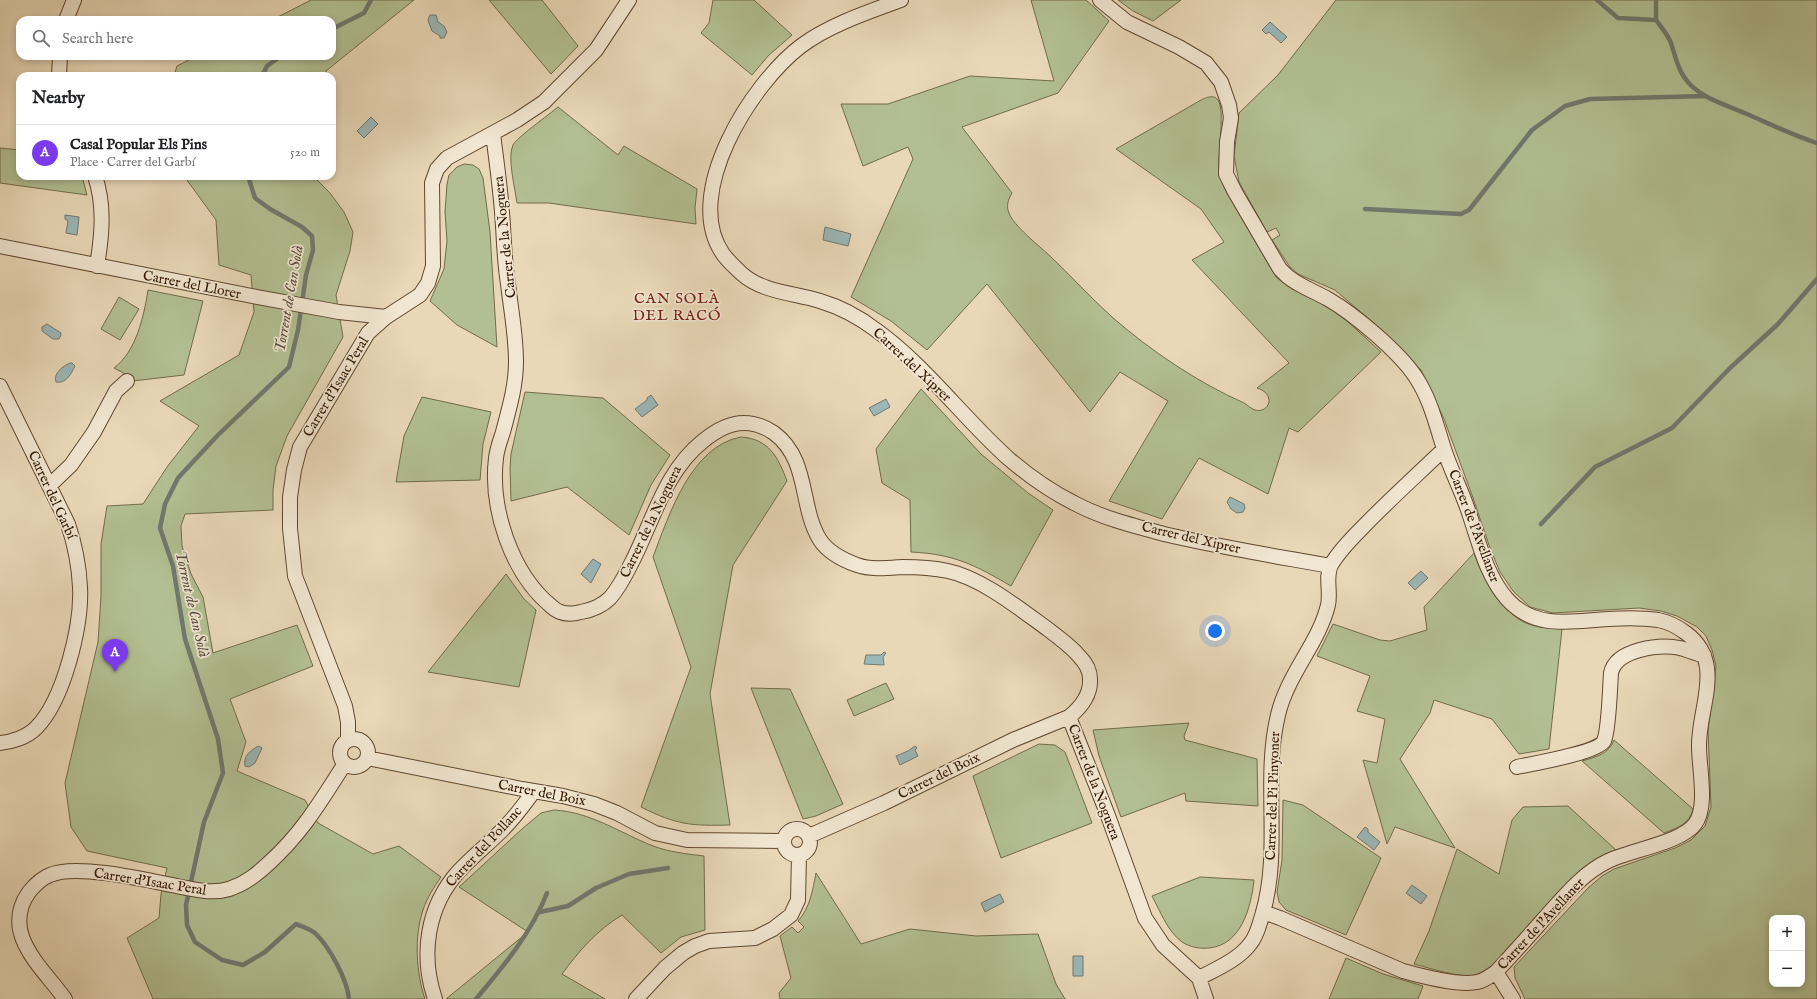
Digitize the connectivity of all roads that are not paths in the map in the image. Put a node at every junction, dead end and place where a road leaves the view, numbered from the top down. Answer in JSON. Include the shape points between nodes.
{"nodes":[{"id":1,"x":74,"y":0,"type":"edge"},
{"id":2,"x":629,"y":0,"type":"edge"},
{"id":3,"x":901,"y":0,"type":"edge"},
{"id":4,"x":1100,"y":0,"type":"edge"},
{"id":5,"x":68,"y":16,"type":"edge"},
{"id":6,"x":60,"y":60,"type":"edge"},
{"id":7,"x":59,"y":72,"type":"edge"},
{"id":8,"x":493,"y":133,"type":"junction"},
{"id":9,"x":96,"y":180,"type":"edge"},
{"id":10,"x":0,"y":246,"type":"edge"},
{"id":11,"x":98,"y":266,"type":"junction"},
{"id":12,"x":386,"y":317,"type":"junction"},
{"id":13,"x":127,"y":381,"type":"dead end"},
{"id":14,"x":0,"y":386,"type":"edge"},
{"id":15,"x":1444,"y":449,"type":"junction"},
{"id":16,"x":49,"y":486,"type":"junction"},
{"id":17,"x":1330,"y":566,"type":"junction"},
{"id":18,"x":1704,"y":655,"type":"junction"},
{"id":19,"x":1068,"y":717,"type":"junction"},
{"id":20,"x":348,"y":740,"type":"junction"},
{"id":21,"x":0,"y":743,"type":"edge"},
{"id":22,"x":367,"y":758,"type":"junction"},
{"id":23,"x":344,"y":765,"type":"junction"},
{"id":24,"x":1517,"y":767,"type":"dead end"},
{"id":25,"x":534,"y":791,"type":"junction"},
{"id":26,"x":809,"y":836,"type":"junction"},
{"id":27,"x":784,"y":841,"type":"junction"},
{"id":28,"x":799,"y":855,"type":"junction"},
{"id":29,"x":1263,"y":912,"type":"junction"},
{"id":30,"x":1496,"y":972,"type":"junction"},
{"id":31,"x":1199,"y":978,"type":"junction"},
{"id":32,"x":65,"y":999,"type":"edge"},
{"id":33,"x":435,"y":999,"type":"edge"},
{"id":34,"x":636,"y":999,"type":"edge"},
{"id":35,"x":1206,"y":999,"type":"edge"},
{"id":36,"x":1513,"y":999,"type":"edge"}],
"edges":[{"from":1,"to":5,"type":"street"},
{"from":2,"to":8,"type":"street","name":"Carrer d'Isaac Peral","via":[[596,50],[564,83],[544,102]]},
{"from":3,"to":17,"type":"street","name":"Carrer del Xiprer","via":[[837,26],[801,46],[763,84],[725,146],[717,168],[711,193],[711,220],[722,253],[743,275],[757,284],[837,307],[870,325],[908,357],[1008,458],[1047,488],[1075,504],[1119,521],[1200,543]]},
{"from":4,"to":15,"type":"street","name":"Carrer de l'Avellaner","via":[[1127,22],[1206,63],[1221,82],[1231,118],[1226,174],[1280,269],[1293,281],[1343,308],[1402,360],[1423,390]]},
{"from":6,"to":7,"type":"street"},
{"from":8,"to":12,"type":"street","name":"Carrer d'Isaac Peral","via":[[447,158],[437,169],[432,184],[434,266],[420,295]]},
{"from":8,"to":19,"type":"street","name":"Carrer de la Noguera","via":[[516,362],[515,386],[496,455],[497,510],[519,567],[537,593],[554,609],[565,613],[576,613],[604,604],[622,583],[665,489],[683,459],[717,431],[741,423],[756,424],[766,428],[787,444],[794,456],[816,531],[830,552],[860,567],[933,569],[961,574],[1016,606],[1078,654],[1088,669],[1091,681],[1088,694],[1078,709]]},
{"from":9,"to":11,"type":"street","via":[[101,199],[102,228]]},
{"from":10,"to":11,"type":"street","name":"Carrer del Llorer"},
{"from":11,"to":12,"type":"street","name":"Carrer del Llorer","via":[[339,312]]},
{"from":12,"to":20,"type":"street","name":"Carrer d'Isaac Peral","via":[[368,333],[300,447],[290,498],[295,576],[345,706]]},
{"from":13,"to":16,"type":"street","via":[[116,391],[94,432],[71,465]]},
{"from":14,"to":16,"type":"street","name":"Carrer del Garbí"},
{"from":15,"to":17,"type":"street","via":[[1376,514]]},
{"from":15,"to":18,"type":"street","name":"Carrer de l'Avellaner","via":[[1490,572],[1498,588],[1516,608],[1535,619],[1553,623],[1635,618],[1662,621],[1675,626],[1693,639]]},
{"from":16,"to":21,"type":"street","name":"Carrer del Garbí","via":[[76,547],[80,588],[78,622],[62,683],[47,714],[36,729],[24,737]]},
{"from":17,"to":29,"type":"street","name":"Carrer del Pi Pinyoner","via":[[1328,604],[1303,660],[1292,676],[1278,715],[1272,766],[1273,849],[1268,895]]},
{"from":18,"to":24,"type":"street","via":[[1679,648],[1661,647],[1624,656],[1614,664],[1611,673],[1603,743],[1582,752]]},
{"from":18,"to":30,"type":"street","name":"Carrer de l'Avellaner","via":[[1708,679],[1699,744],[1702,799],[1695,824],[1679,837],[1609,860],[1592,871],[1571,888]]},
{"from":19,"to":26,"type":"street","name":"Carrer del Boix","via":[[1013,740],[884,804]]},
{"from":19,"to":31,"type":"street","name":"Carrer de la Noguera","via":[[1107,813],[1145,918],[1163,945]]},
{"from":20,"to":22,"type":"street","via":[[360,740],[366,745]]},
{"from":20,"to":23,"type":"street","via":[[340,749]]},
{"from":22,"to":23,"type":"street","via":[[364,764],[359,766]]},
{"from":22,"to":25,"type":"street","name":"Carrer del Boix"},
{"from":23,"to":32,"type":"street","name":"Carrer d'Isaac Peral","via":[[306,824],[286,847],[243,884],[218,892],[73,870],[49,875],[33,888],[20,908],[19,929],[29,953]]},
{"from":25,"to":27,"type":"street","name":"Carrer del Boix","via":[[594,804],[655,833],[687,840]]},
{"from":25,"to":33,"type":"street","name":"Carrer del Pollanc","via":[[506,826],[459,871],[444,891],[429,926],[427,947]]},
{"from":26,"to":27,"type":"street","via":[[803,830],[795,829],[787,833]]},
{"from":26,"to":28,"type":"street","via":[[809,848]]},
{"from":27,"to":28,"type":"street","via":[[786,850]]},
{"from":28,"to":34,"type":"street","via":[[798,900],[791,915],[773,929],[755,938],[709,942],[695,946],[665,968]]},
{"from":29,"to":30,"type":"street","name":"Carrer de l'Avellaner","via":[[1403,971],[1421,976],[1477,982]]},
{"from":29,"to":31,"type":"street","name":"Carrer del Pi Pinyoner","via":[[1258,930],[1250,944],[1237,957]]},
{"from":30,"to":36,"type":"street"},
{"from":31,"to":35,"type":"street","name":"Carrer de la Noguera"}]}
